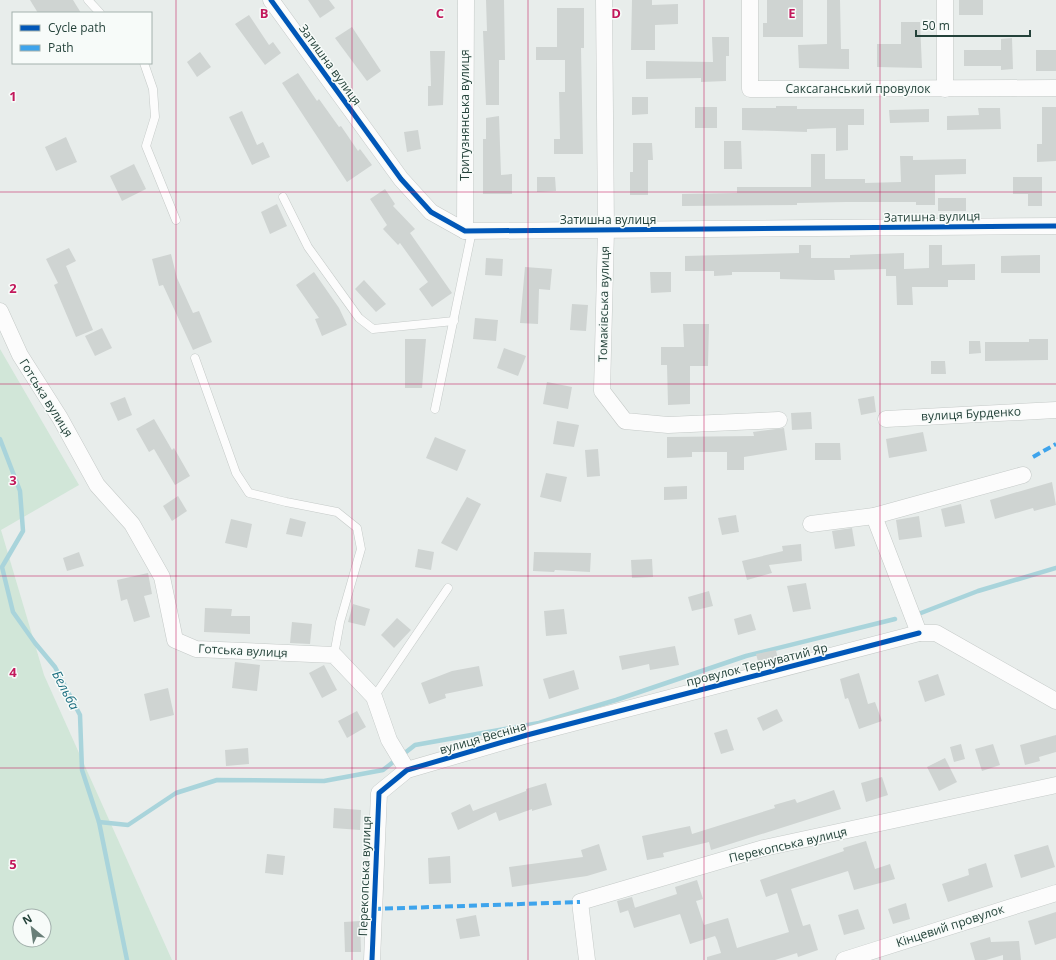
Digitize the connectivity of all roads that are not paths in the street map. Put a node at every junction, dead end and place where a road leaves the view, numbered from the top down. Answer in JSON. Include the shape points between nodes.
{"nodes":[{"id":1,"x":88,"y":0,"type":"edge"},
{"id":2,"x":270,"y":0,"type":"edge"},
{"id":3,"x":466,"y":0,"type":"edge"},
{"id":4,"x":604,"y":0,"type":"edge"},
{"id":5,"x":750,"y":0,"type":"edge"},
{"id":6,"x":945,"y":0,"type":"edge"},
{"id":7,"x":99,"y":12,"type":"edge"},
{"id":8,"x":144,"y":64,"type":"edge"},
{"id":9,"x":1056,"y":88,"type":"edge"},
{"id":10,"x":945,"y":89,"type":"junction"},
{"id":11,"x":283,"y":197,"type":"dead end"},
{"id":12,"x":176,"y":220,"type":"dead end"},
{"id":13,"x":1056,"y":226,"type":"edge"},
{"id":14,"x":606,"y":230,"type":"junction"},
{"id":15,"x":468,"y":231,"type":"junction"},
{"id":16,"x":0,"y":311,"type":"edge"},
{"id":17,"x":454,"y":321,"type":"junction"},
{"id":18,"x":195,"y":358,"type":"dead end"},
{"id":19,"x":435,"y":409,"type":"dead end"},
{"id":20,"x":1056,"y":410,"type":"edge"},
{"id":21,"x":886,"y":419,"type":"dead end"},
{"id":22,"x":779,"y":420,"type":"dead end"},
{"id":23,"x":1023,"y":475,"type":"dead end"},
{"id":24,"x":874,"y":516,"type":"junction"},
{"id":25,"x":811,"y":524,"type":"dead end"},
{"id":26,"x":448,"y":588,"type":"dead end"},
{"id":27,"x":919,"y":633,"type":"junction"},
{"id":28,"x":334,"y":655,"type":"junction"},
{"id":29,"x":374,"y":698,"type":"junction"},
{"id":30,"x":1056,"y":701,"type":"edge"},
{"id":31,"x":599,"y":716,"type":"joint"},
{"id":32,"x":404,"y":766,"type":"junction"},
{"id":33,"x":1056,"y":786,"type":"edge"},
{"id":34,"x":379,"y":793,"type":"joint"},
{"id":35,"x":1056,"y":893,"type":"edge"},
{"id":36,"x":372,"y":960,"type":"edge"},
{"id":37,"x":587,"y":960,"type":"edge"},
{"id":38,"x":844,"y":960,"type":"edge"}],
"edges":[{"from":1,"to":7,"type":"lane"},
{"from":2,"to":15,"type":"street","name":"Затишна вулиця","via":[[401,179],[431,212]]},
{"from":3,"to":15,"type":"street","name":"Тритузнянська вулиця"},
{"from":4,"to":14,"type":"street","name":"Томаківська вулиця"},
{"from":5,"to":10,"type":"street","name":"Саксаганський провулок","via":[[750,90]]},
{"from":6,"to":10,"type":"street"},
{"from":8,"to":12,"type":"lane","via":[[154,89],[155,117],[146,146]]},
{"from":9,"to":10,"type":"street","name":"Саксаганський провулок"},
{"from":11,"to":17,"type":"lane","via":[[308,247],[359,318],[373,329]]},
{"from":13,"to":14,"type":"street","name":"Затишна вулиця"},
{"from":14,"to":15,"type":"street","name":"Затишна вулиця"},
{"from":14,"to":22,"type":"street","name":"Томаківська вулиця","via":[[602,391],[625,421],[668,426]]},
{"from":15,"to":17,"type":"lane"},
{"from":16,"to":28,"type":"street","name":"Готська вулиця","via":[[20,355],[60,418],[97,485],[132,524],[162,577],[175,640],[196,649]]},
{"from":17,"to":19,"type":"lane"},
{"from":18,"to":28,"type":"lane","via":[[236,473],[249,493],[337,512],[357,528],[361,549],[340,622]]},
{"from":20,"to":21,"type":"street","name":"вулиця Бурденко"},
{"from":23,"to":24,"type":"street"},
{"from":24,"to":25,"type":"street"},
{"from":24,"to":27,"type":"street"},
{"from":26,"to":29,"type":"lane"},
{"from":27,"to":30,"type":"street","name":"провулок Тернуватий Яр","via":[[936,633]]},
{"from":27,"to":31,"type":"street","name":"провулок Тернуватий Яр"},
{"from":28,"to":29,"type":"street"},
{"from":29,"to":32,"type":"street","via":[[389,740]]},
{"from":31,"to":32,"type":"street","name":"вулиця Весніна"},
{"from":32,"to":34,"type":"street","name":"вулиця Весніна"},
{"from":33,"to":37,"type":"street","name":"Перекопська вулиця","via":[[764,848],[580,902]]},
{"from":34,"to":36,"type":"street","name":"Перекопська вулиця"},
{"from":35,"to":38,"type":"street","name":"Кінцевий провулок"}]}
